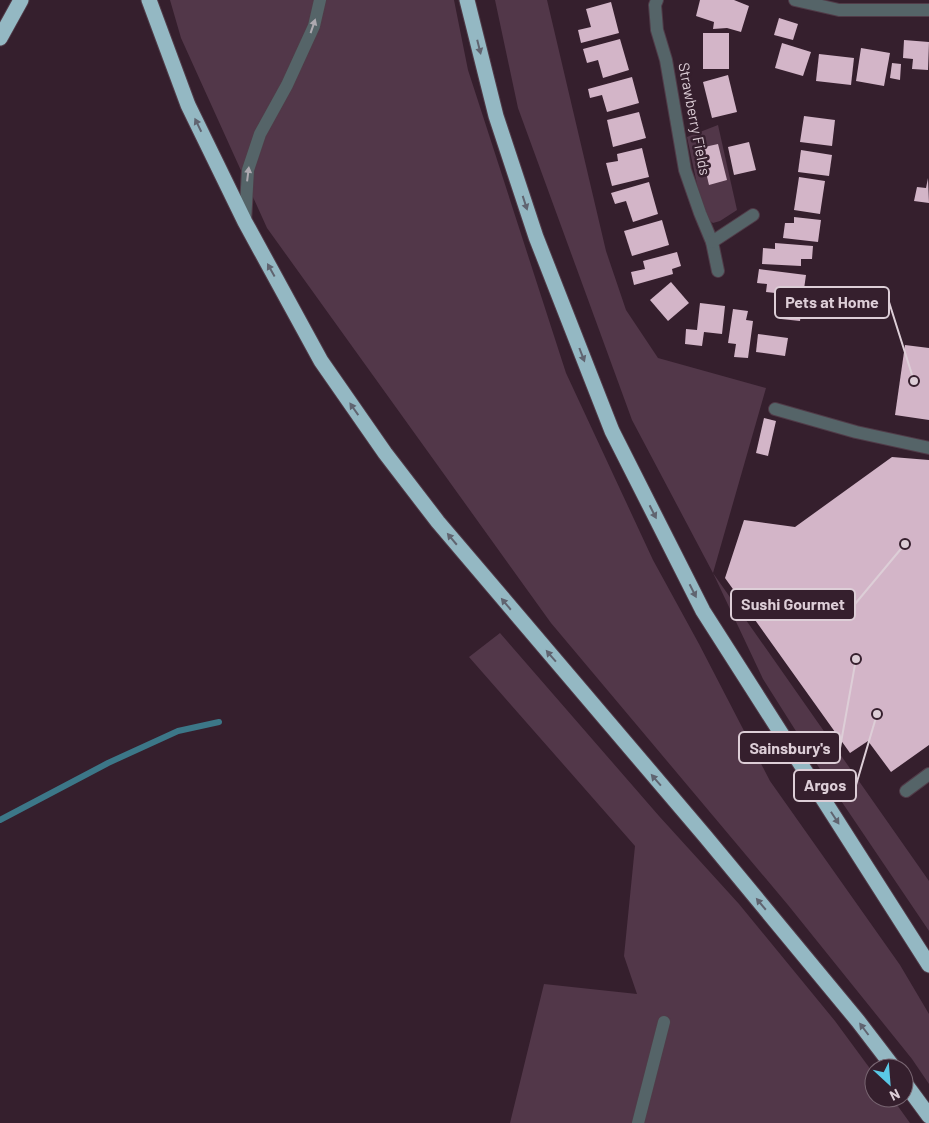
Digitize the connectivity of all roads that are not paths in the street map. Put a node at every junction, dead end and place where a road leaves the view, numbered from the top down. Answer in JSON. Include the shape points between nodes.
{"nodes":[{"id":1,"x":21,"y":0,"type":"edge"},
{"id":2,"x":149,"y":0,"type":"edge"},
{"id":3,"x":320,"y":0,"type":"edge"},
{"id":4,"x":467,"y":0,"type":"edge"},
{"id":5,"x":657,"y":0,"type":"edge"},
{"id":6,"x":795,"y":0,"type":"edge"},
{"id":7,"x":929,"y":10,"type":"edge"},
{"id":8,"x":0,"y":38,"type":"edge"},
{"id":9,"x":753,"y":215,"type":"dead end"},
{"id":10,"x":245,"y":222,"type":"junction"},
{"id":11,"x":712,"y":242,"type":"junction"},
{"id":12,"x":718,"y":271,"type":"dead end"},
{"id":13,"x":775,"y":409,"type":"dead end"},
{"id":14,"x":929,"y":448,"type":"edge"},
{"id":15,"x":929,"y":774,"type":"edge"},
{"id":16,"x":906,"y":791,"type":"dead end"},
{"id":17,"x":929,"y":965,"type":"edge"},
{"id":18,"x":664,"y":1022,"type":"dead end"},
{"id":19,"x":886,"y":1058,"type":"edge"},
{"id":20,"x":914,"y":1096,"type":"edge"},
{"id":21,"x":929,"y":1116,"type":"edge"},
{"id":22,"x":638,"y":1123,"type":"edge"}],
"edges":[{"from":1,"to":8,"type":"highway"},
{"from":10,"to":2,"type":"highway","one_way":true,"via":[[188,105]]},
{"from":10,"to":3,"type":"street","one_way":true,"via":[[248,170],[260,134],[314,26]]},
{"from":4,"to":17,"type":"highway","one_way":true,"via":[[496,116],[536,237],[612,431],[703,611]]},
{"from":5,"to":11,"type":"street","name":"Strawberry Fields","via":[[657,30],[666,60],[685,170]]},
{"from":6,"to":7,"type":"street","via":[[839,10]]},
{"from":9,"to":11,"type":"street"},
{"from":19,"to":10,"type":"highway","one_way":true,"via":[[705,836],[529,632],[385,453],[321,361]]},
{"from":11,"to":12,"type":"street","name":"Strawberry Fields"},
{"from":13,"to":14,"type":"street"},
{"from":15,"to":16,"type":"street"},
{"from":18,"to":22,"type":"street"},
{"from":20,"to":21,"type":"highway"}]}
